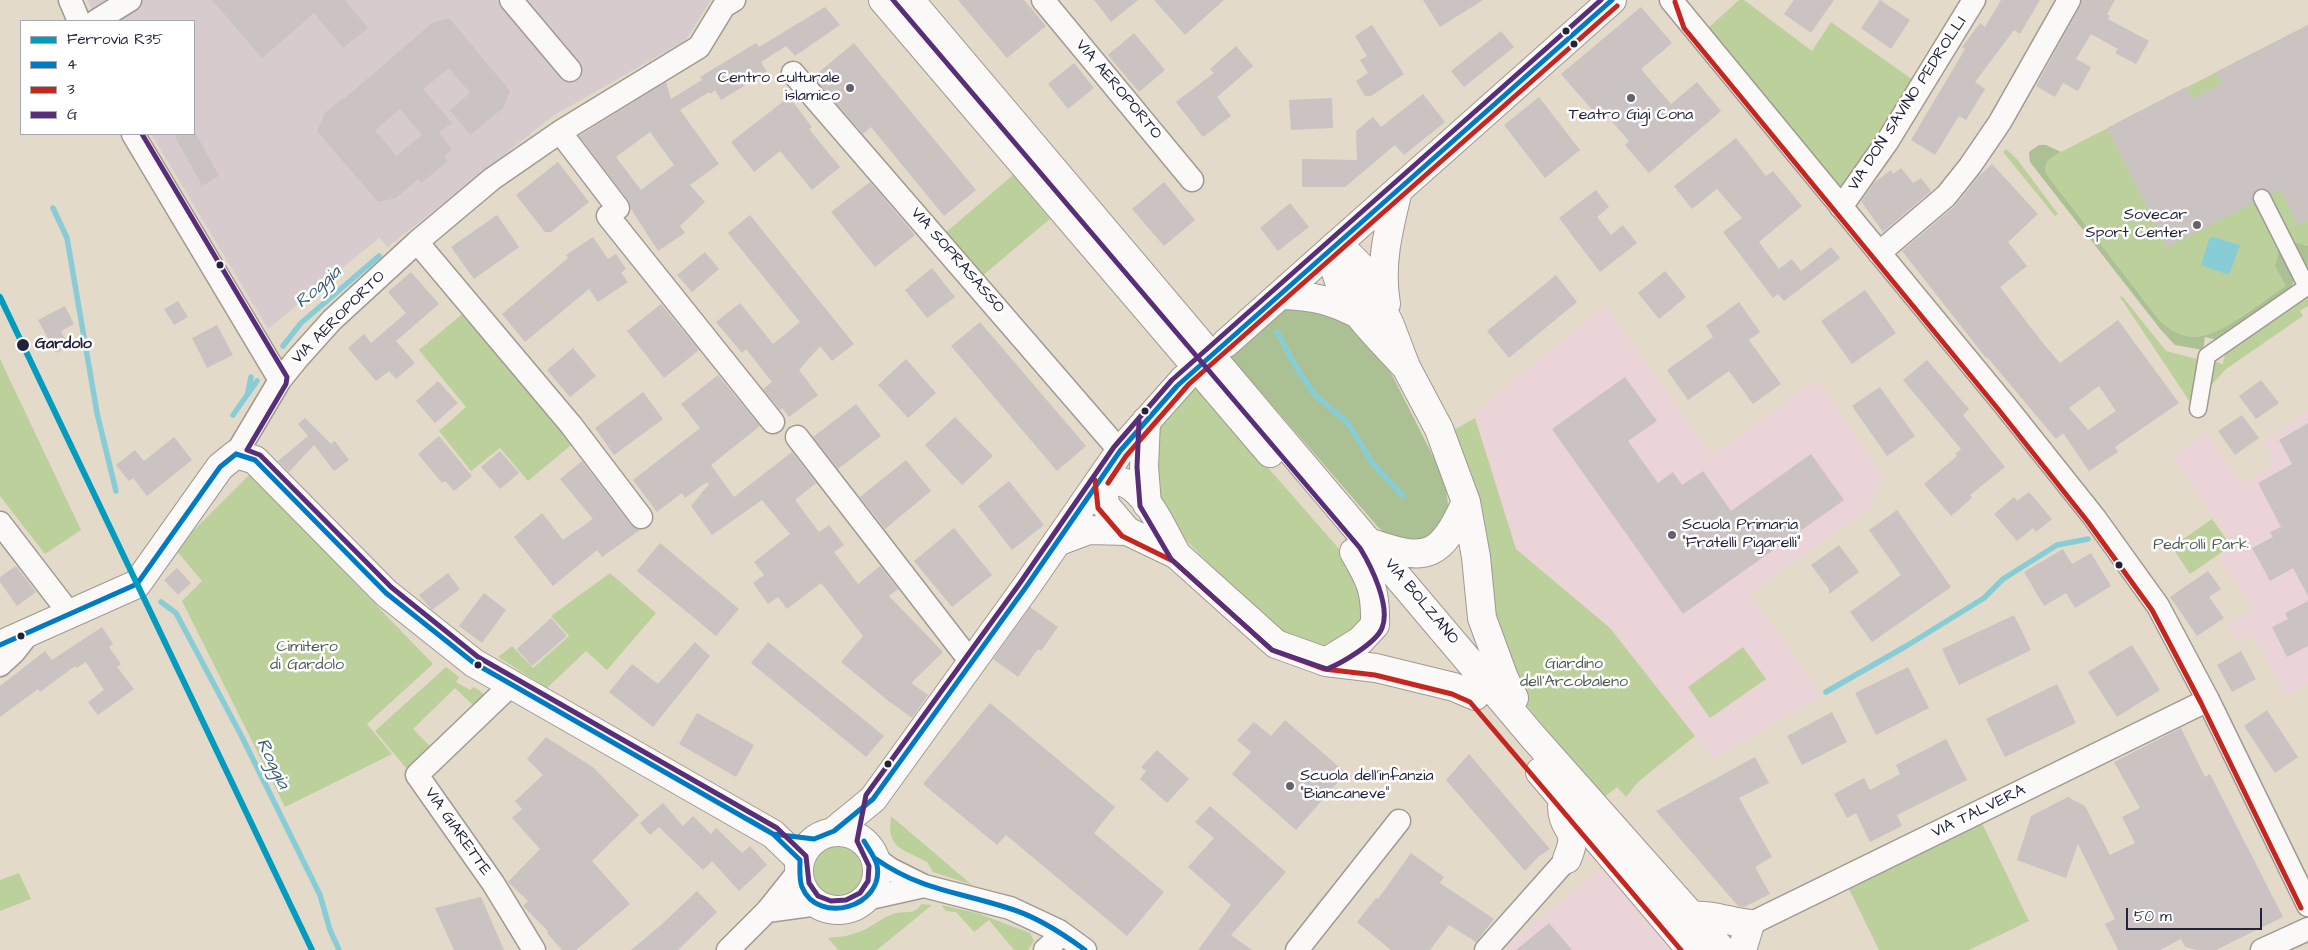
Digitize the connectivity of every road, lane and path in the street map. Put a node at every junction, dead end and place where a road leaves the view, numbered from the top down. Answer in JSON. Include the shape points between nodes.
{"nodes":[{"id":1,"x":70,"y":0,"type":"edge"},
{"id":2,"x":130,"y":0,"type":"edge"},
{"id":3,"x":510,"y":0,"type":"edge"},
{"id":4,"x":734,"y":0,"type":"edge"},
{"id":5,"x":883,"y":0,"type":"edge"},
{"id":6,"x":910,"y":0,"type":"edge"},
{"id":7,"x":1043,"y":0,"type":"edge"},
{"id":8,"x":1612,"y":0,"type":"edge"},
{"id":9,"x":1671,"y":0,"type":"edge"},
{"id":10,"x":1682,"y":0,"type":"edge"},
{"id":11,"x":1974,"y":0,"type":"edge"},
{"id":12,"x":2068,"y":0,"type":"edge"},
{"id":13,"x":79,"y":20,"type":"edge"},
{"id":14,"x":98,"y":20,"type":"edge"},
{"id":15,"x":1690,"y":23,"type":"junction"},
{"id":16,"x":570,"y":70,"type":"dead end"},
{"id":17,"x":792,"y":73,"type":"dead end"},
{"id":18,"x":560,"y":132,"type":"junction"},
{"id":19,"x":134,"y":135,"type":"edge"},
{"id":20,"x":1192,"y":180,"type":"dead end"},
{"id":21,"x":1398,"y":190,"type":"junction"},
{"id":22,"x":2262,"y":198,"type":"dead end"},
{"id":23,"x":1841,"y":207,"type":"junction"},
{"id":24,"x":417,"y":242,"type":"junction"},
{"id":25,"x":1335,"y":246,"type":"junction"},
{"id":26,"x":1879,"y":252,"type":"junction"},
{"id":27,"x":2308,"y":286,"type":"edge"},
{"id":28,"x":1281,"y":295,"type":"junction"},
{"id":29,"x":1361,"y":316,"type":"junction"},
{"id":30,"x":1390,"y":325,"type":"junction"},
{"id":31,"x":1226,"y":343,"type":"dead end"},
{"id":32,"x":1406,"y":367,"type":"junction"},
{"id":33,"x":1184,"y":379,"type":"dead end"},
{"id":34,"x":280,"y":380,"type":"junction"},
{"id":35,"x":2198,"y":409,"type":"dead end"},
{"id":36,"x":1146,"y":421,"type":"junction"},
{"id":37,"x":773,"y":422,"type":"dead end"},
{"id":38,"x":797,"y":437,"type":"dead end"},
{"id":39,"x":1120,"y":451,"type":"junction"},
{"id":40,"x":236,"y":454,"type":"junction"},
{"id":41,"x":1102,"y":479,"type":"junction"},
{"id":42,"x":1466,"y":502,"type":"junction"},
{"id":43,"x":1147,"y":504,"type":"junction"},
{"id":44,"x":641,"y":517,"type":"dead end"},
{"id":45,"x":0,"y":523,"type":"edge"},
{"id":46,"x":1128,"y":530,"type":"junction"},
{"id":47,"x":1057,"y":542,"type":"junction"},
{"id":48,"x":1363,"y":548,"type":"junction"},
{"id":49,"x":1178,"y":555,"type":"junction"},
{"id":50,"x":70,"y":614,"type":"junction"},
{"id":51,"x":29,"y":632,"type":"junction"},
{"id":52,"x":0,"y":645,"type":"edge"},
{"id":53,"x":971,"y":662,"type":"junction"},
{"id":54,"x":1326,"y":662,"type":"junction"},
{"id":55,"x":0,"y":665,"type":"edge"},
{"id":56,"x":512,"y":684,"type":"junction"},
{"id":57,"x":1475,"y":696,"type":"junction"},
{"id":58,"x":2208,"y":700,"type":"junction"},
{"id":59,"x":1534,"y":738,"type":"junction"},
{"id":60,"x":1561,"y":797,"type":"junction"},
{"id":61,"x":873,"y":799,"type":"junction"},
{"id":62,"x":1399,"y":821,"type":"dead end"},
{"id":63,"x":812,"y":850,"type":"junction"},
{"id":64,"x":870,"y":850,"type":"junction"},
{"id":65,"x":1567,"y":859,"type":"junction"},
{"id":66,"x":1616,"y":862,"type":"junction"},
{"id":67,"x":924,"y":886,"type":"junction"},
{"id":68,"x":866,"y":899,"type":"junction"},
{"id":69,"x":818,"y":904,"type":"junction"},
{"id":70,"x":2308,"y":905,"type":"edge"},
{"id":71,"x":767,"y":911,"type":"junction"},
{"id":72,"x":1692,"y":916,"type":"junction"},
{"id":73,"x":1750,"y":924,"type":"junction"},
{"id":74,"x":2308,"y":929,"type":"edge"},
{"id":75,"x":1059,"y":931,"type":"junction"},
{"id":76,"x":534,"y":950,"type":"edge"},
{"id":77,"x":728,"y":950,"type":"edge"},
{"id":78,"x":1044,"y":950,"type":"edge"},
{"id":79,"x":1085,"y":950,"type":"edge"},
{"id":80,"x":1297,"y":950,"type":"edge"},
{"id":81,"x":1486,"y":950,"type":"edge"},
{"id":82,"x":1691,"y":950,"type":"edge"},
{"id":83,"x":1722,"y":950,"type":"edge"},
{"id":84,"x":1742,"y":950,"type":"edge"},
{"id":85,"x":2262,"y":950,"type":"edge"}],
"edges":[{"from":1,"to":13,"type":"street"},
{"from":2,"to":14,"type":"street"},
{"from":3,"to":16,"type":"street"},
{"from":4,"to":18,"type":"street","name":"VIA AEROPORTO","via":[[724,6],[699,47]]},
{"from":5,"to":48,"type":"main road","name":"VIA BOLZANO"},
{"from":6,"to":48,"type":"main road","name":"VIA BOLZANO"},
{"from":7,"to":20,"type":"street","name":"VIA AEROPORTO"},
{"from":8,"to":21,"type":"main road"},
{"from":9,"to":15,"type":"street"},
{"from":10,"to":15,"type":"street"},
{"from":11,"to":23,"type":"street","name":"VIA DON SAVINO PEDROLLI","via":[[1887,142]]},
{"from":12,"to":26,"type":"street","via":[[2000,122],[1970,166],[1946,196]]},
{"from":15,"to":23,"type":"street"},
{"from":17,"to":39,"type":"street","name":"VIA SOPRASASSO"},
{"from":18,"to":24,"type":"street","name":"VIA AEROPORTO","via":[[492,179]]},
{"from":18,"to":37,"type":"street","via":[[618,208],[608,216]]},
{"from":19,"to":34,"type":"street"},
{"from":21,"to":25,"type":"main road"},
{"from":21,"to":30,"type":"main road","via":[[1384,247],[1382,282]]},
{"from":22,"to":27,"type":"street"},
{"from":23,"to":26,"type":"street"},
{"from":24,"to":34,"type":"street","name":"VIA AEROPORTO","via":[[332,320]]},
{"from":24,"to":44,"type":"street","via":[[571,425]]},
{"from":25,"to":28,"type":"main road"},
{"from":25,"to":29,"type":"main road","via":[[1335,268],[1345,294]]},
{"from":25,"to":30,"type":"main road","via":[[1362,268]]},
{"from":26,"to":58,"type":"street","via":[[2094,517],[2158,606]]},
{"from":27,"to":35,"type":"street","via":[[2207,356]]},
{"from":28,"to":29,"type":"main road","via":[[1332,301]]},
{"from":28,"to":31,"type":"main road"},
{"from":29,"to":32,"type":"main road"},
{"from":30,"to":32,"type":"main road"},
{"from":32,"to":42,"type":"main road","via":[[1439,429]]},
{"from":33,"to":36,"type":"main road"},
{"from":34,"to":40,"type":"street","name":"VIA AEROPORTO"},
{"from":36,"to":39,"type":"main road"},
{"from":36,"to":43,"type":"main road","via":[[1144,468]]},
{"from":38,"to":53,"type":"street"},
{"from":39,"to":41,"type":"main road"},
{"from":40,"to":50,"type":"main road","name":"VIA AEROPORTO","via":[[220,467],[137,584]]},
{"from":40,"to":56,"type":"main road","via":[[256,460],[386,593],[474,663]]},
{"from":41,"to":43,"type":"main road","via":[[1118,480],[1132,487]]},
{"from":41,"to":46,"type":"main road","via":[[1105,505]]},
{"from":41,"to":47,"type":"main road"},
{"from":42,"to":48,"type":"main road","via":[[1452,532],[1440,547],[1423,553]]},
{"from":42,"to":59,"type":"main road","via":[[1482,618],[1504,678]]},
{"from":43,"to":49,"type":"main road"},
{"from":45,"to":50,"type":"street"},
{"from":46,"to":47,"type":"main road","via":[[1090,530]]},
{"from":46,"to":49,"type":"main road"},
{"from":47,"to":53,"type":"main road"},
{"from":48,"to":54,"type":"main road","via":[[1376,604],[1375,625],[1360,641]]},
{"from":48,"to":57,"type":"main road","name":"VIA BOLZANO"},
{"from":48,"to":59,"type":"main road","name":"VIA BOLZANO"},
{"from":49,"to":54,"type":"main road","via":[[1276,644]]},
{"from":50,"to":51,"type":"main road","name":"VIA AEROPORTO"},
{"from":51,"to":52,"type":"main road","name":"VIA AEROPORTO"},
{"from":51,"to":55,"type":"street"},
{"from":53,"to":61,"type":"main road"},
{"from":54,"to":57,"type":"main road","via":[[1376,668],[1454,687]]},
{"from":56,"to":63,"type":"main road","via":[[773,834]]},
{"from":56,"to":76,"type":"street","name":"VIA GIARETTE","via":[[417,775],[493,883]]},
{"from":57,"to":60,"type":"main road","name":"VIA BOLZANO"},
{"from":58,"to":70,"type":"street"},
{"from":58,"to":73,"type":"street","name":"VIA TALVERA"},
{"from":59,"to":72,"type":"main road","name":"VIA BOLZANO"},
{"from":60,"to":65,"type":"main road","via":[[1562,819],[1574,835]]},
{"from":60,"to":66,"type":"main road","name":"VIA BOLZANO"},
{"from":61,"to":63,"type":"main road"},
{"from":61,"to":64,"type":"main road"},
{"from":62,"to":80,"type":"street"},
{"from":63,"to":64,"type":"main road","via":[[856,835]]},
{"from":63,"to":69,"type":"main road","via":[[801,884]]},
{"from":63,"to":71,"type":"street"},
{"from":64,"to":67,"type":"street","via":[[890,869]]},
{"from":64,"to":68,"type":"main road","via":[[878,870]]},
{"from":65,"to":66,"type":"main road","via":[[1580,852],[1604,862]]},
{"from":65,"to":81,"type":"street"},
{"from":66,"to":82,"type":"main road","name":"VIA BOLZANO"},
{"from":67,"to":68,"type":"street"},
{"from":67,"to":75,"type":"street","via":[[1010,908]]},
{"from":68,"to":69,"type":"main road","via":[[842,910]]},
{"from":69,"to":71,"type":"street"},
{"from":71,"to":77,"type":"street"},
{"from":72,"to":73,"type":"main road","via":[[1708,914]]},
{"from":72,"to":83,"type":"main road","name":"VIA BOLZANO"},
{"from":73,"to":84,"type":"main road"},
{"from":74,"to":85,"type":"street"},
{"from":75,"to":78,"type":"street","via":[[1054,942]]},
{"from":75,"to":79,"type":"street"}]}
